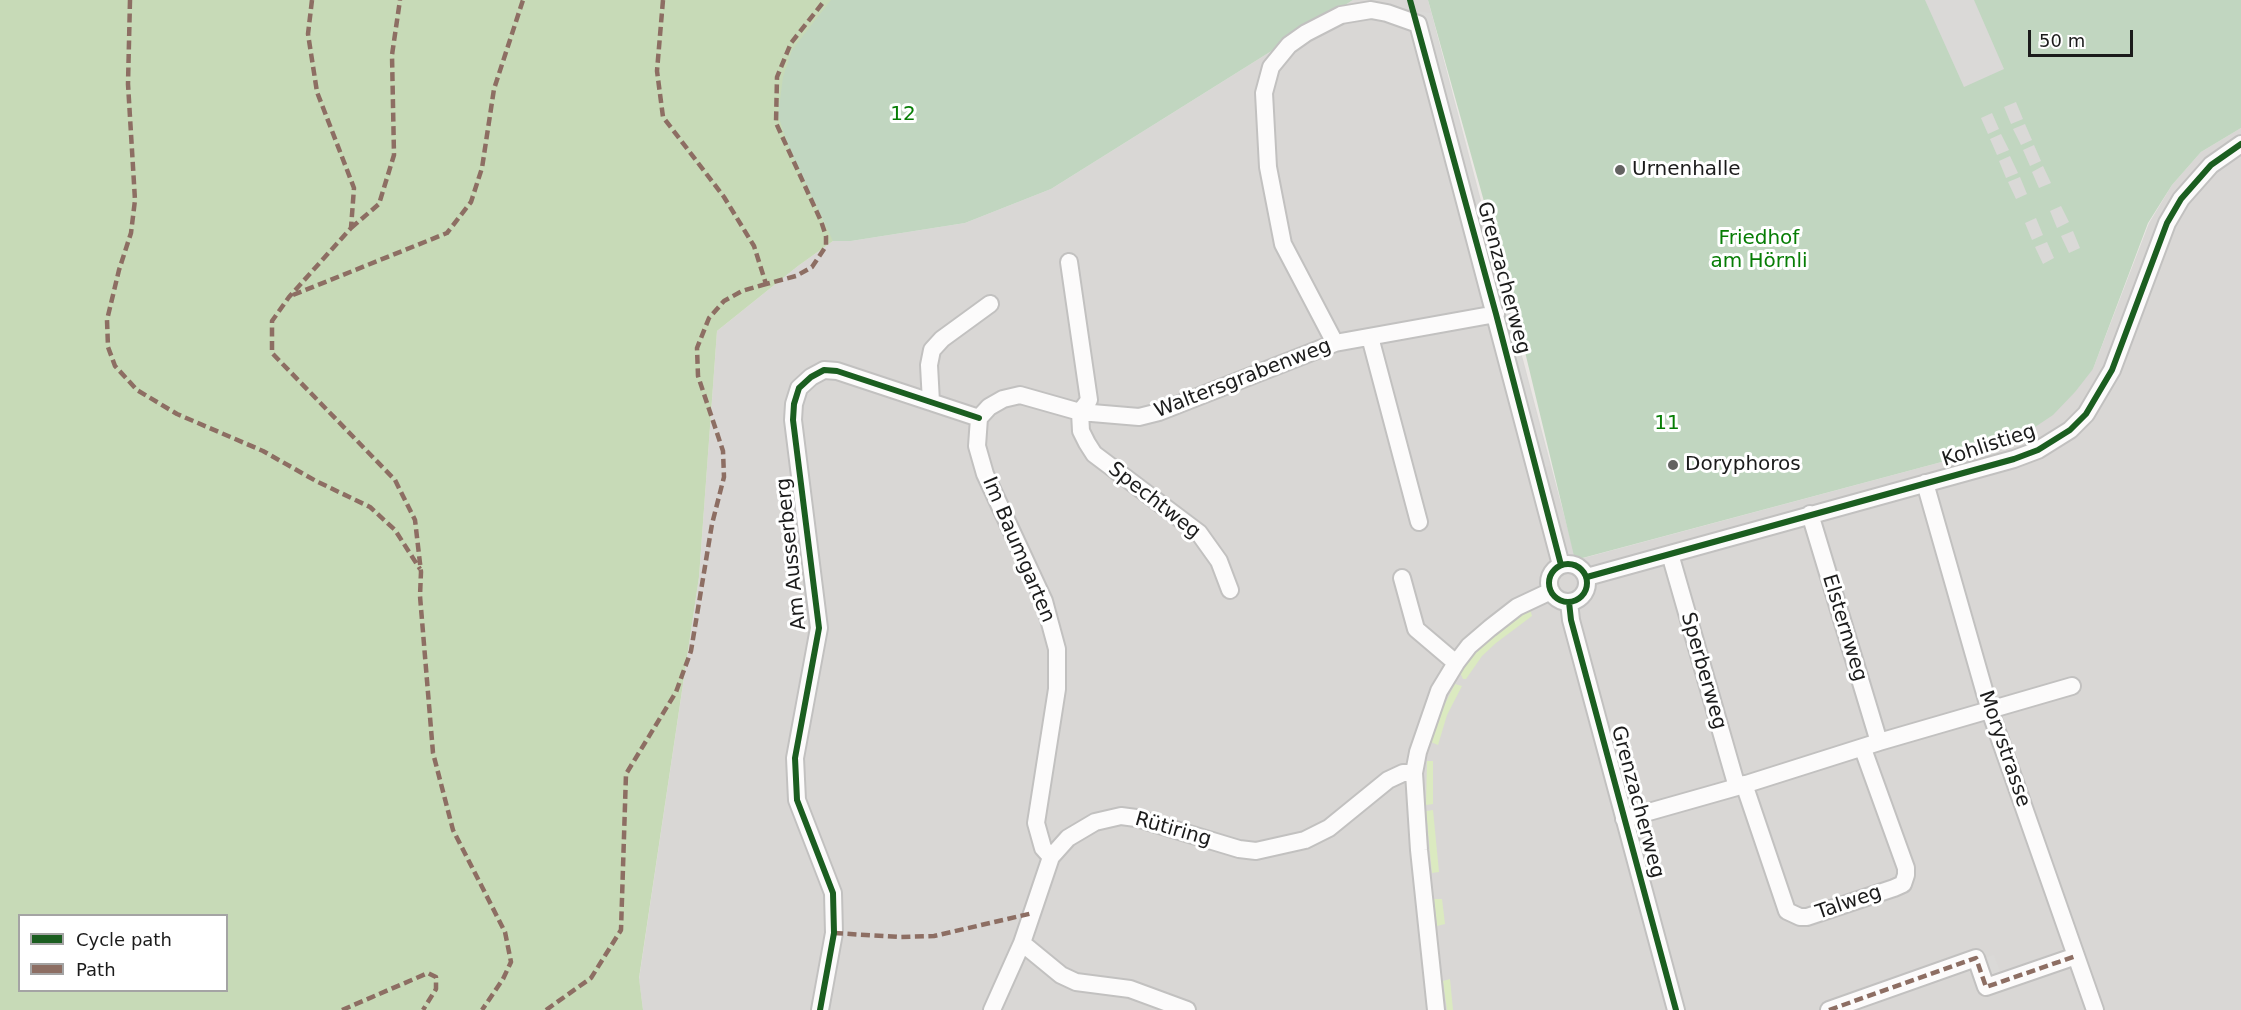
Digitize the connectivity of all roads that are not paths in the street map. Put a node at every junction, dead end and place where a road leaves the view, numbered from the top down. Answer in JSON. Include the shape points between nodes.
{"nodes":[{"id":1,"x":2241,"y":144,"type":"edge"},
{"id":2,"x":1069,"y":262,"type":"dead end"},
{"id":3,"x":990,"y":304,"type":"dead end"},
{"id":4,"x":1496,"y":314,"type":"junction"},
{"id":5,"x":1370,"y":337,"type":"junction"},
{"id":6,"x":1335,"y":343,"type":"junction"},
{"id":7,"x":931,"y":402,"type":"junction"},
{"id":8,"x":1080,"y":412,"type":"junction"},
{"id":9,"x":980,"y":418,"type":"junction"},
{"id":10,"x":1925,"y":483,"type":"junction"},
{"id":11,"x":1810,"y":514,"type":"junction"},
{"id":12,"x":1419,"y":522,"type":"dead end"},
{"id":13,"x":1670,"y":554,"type":"junction"},
{"id":14,"x":1561,"y":565,"type":"junction"},
{"id":15,"x":1587,"y":577,"type":"junction"},
{"id":16,"x":1402,"y":578,"type":"dead end"},
{"id":17,"x":1230,"y":590,"type":"dead end"},
{"id":18,"x":1551,"y":591,"type":"junction"},
{"id":19,"x":1569,"y":602,"type":"junction"},
{"id":20,"x":1456,"y":663,"type":"junction"},
{"id":21,"x":2072,"y":686,"type":"dead end"},
{"id":22,"x":1989,"y":711,"type":"junction"},
{"id":23,"x":1879,"y":742,"type":"junction"},
{"id":24,"x":1863,"y":748,"type":"junction"},
{"id":25,"x":1414,"y":773,"type":"junction"},
{"id":26,"x":1740,"y":785,"type":"junction"},
{"id":27,"x":1624,"y":819,"type":"junction"},
{"id":28,"x":1051,"y":857,"type":"junction"},
{"id":29,"x":1023,"y":943,"type":"junction"},
{"id":30,"x":2076,"y":956,"type":"junction"},
{"id":31,"x":820,"y":1010,"type":"edge"},
{"id":32,"x":992,"y":1010,"type":"edge"},
{"id":33,"x":1187,"y":1010,"type":"edge"},
{"id":34,"x":1436,"y":1010,"type":"edge"},
{"id":35,"x":1676,"y":1010,"type":"edge"},
{"id":36,"x":1829,"y":1010,"type":"edge"},
{"id":37,"x":2095,"y":1010,"type":"edge"}],
"edges":[{"from":1,"to":10,"type":"street","name":"Kohlistieg","via":[[2198,177],[2167,223],[2112,370],[2086,414],[2070,430],[2038,450]]},
{"from":2,"to":8,"type":"street","via":[[1089,400]]},
{"from":3,"to":7,"type":"street","via":[[932,350],[928,365]]},
{"from":4,"to":5,"type":"street","name":"Waltersgrabenweg"},
{"from":4,"to":6,"type":"street","name":"Grenzacherweg","via":[[1418,24],[1371,10],[1341,15],[1288,45],[1271,68],[1264,93],[1268,167],[1284,244]]},
{"from":4,"to":14,"type":"street","name":"Grenzacherweg"},
{"from":5,"to":6,"type":"street","name":"Waltersgrabenweg"},
{"from":5,"to":12,"type":"street"},
{"from":6,"to":8,"type":"street","name":"Waltersgrabenweg","via":[[1159,412],[1139,417]]},
{"from":7,"to":9,"type":"street","name":"Am Ausserberg"},
{"from":7,"to":31,"type":"street","name":"Am Ausserberg","via":[[837,370],[824,370],[800,388],[794,404],[819,628],[795,758],[797,800],[833,892],[834,933]]},
{"from":8,"to":9,"type":"street","name":"Waltersgrabenweg","via":[[1020,395],[988,407]]},
{"from":8,"to":17,"type":"street","name":"Spechtweg","via":[[1081,431],[1094,454],[1199,533],[1220,561]]},
{"from":9,"to":28,"type":"street","name":"Im Baumgarten","via":[[977,446],[985,474],[1044,601],[1057,649],[1057,689],[1036,823],[1043,848]]},
{"from":10,"to":11,"type":"street","name":"Kohlistieg"},
{"from":10,"to":22,"type":"street","name":"Morystrasse"},
{"from":11,"to":13,"type":"street","name":"Kohlistieg"},
{"from":11,"to":23,"type":"street","name":"Elsternweg"},
{"from":13,"to":15,"type":"street","name":"Kohlistieg"},
{"from":13,"to":26,"type":"street","name":"Sperberweg"},
{"from":14,"to":15,"type":"street","via":[[1579,567]]},
{"from":14,"to":18,"type":"street","via":[[1552,573]]},
{"from":15,"to":19,"type":"street","via":[[1584,594]]},
{"from":16,"to":20,"type":"street","via":[[1416,629]]},
{"from":18,"to":19,"type":"street","via":[[1558,599]]},
{"from":18,"to":20,"type":"street","via":[[1503,617],[1469,646]]},
{"from":19,"to":27,"type":"street","name":"Grenzacherweg"},
{"from":20,"to":25,"type":"street","via":[[1439,691]]},
{"from":21,"to":22,"type":"street"},
{"from":22,"to":23,"type":"street"},
{"from":22,"to":30,"type":"street","name":"Morystrasse"},
{"from":23,"to":24,"type":"street"},
{"from":24,"to":26,"type":"street"},
{"from":24,"to":26,"type":"street","name":"Talweg","via":[[1906,876],[1903,884],[1894,888],[1807,917],[1787,911]]},
{"from":25,"to":28,"type":"street","name":"Rütiring","via":[[1388,780],[1329,828],[1305,840],[1256,851],[1239,849],[1121,816],[1095,822],[1068,838]]},
{"from":25,"to":34,"type":"street"},
{"from":26,"to":27,"type":"street"},
{"from":27,"to":35,"type":"street","name":"Grenzacherweg"},
{"from":28,"to":29,"type":"street","name":"Rütiring"},
{"from":29,"to":32,"type":"street","name":"Rütiring"},
{"from":29,"to":33,"type":"street","via":[[1061,975],[1076,982],[1130,989]]},
{"from":30,"to":36,"type":"street","via":[[1986,987],[1976,958]]},
{"from":30,"to":37,"type":"street","name":"Morystrasse"}]}
